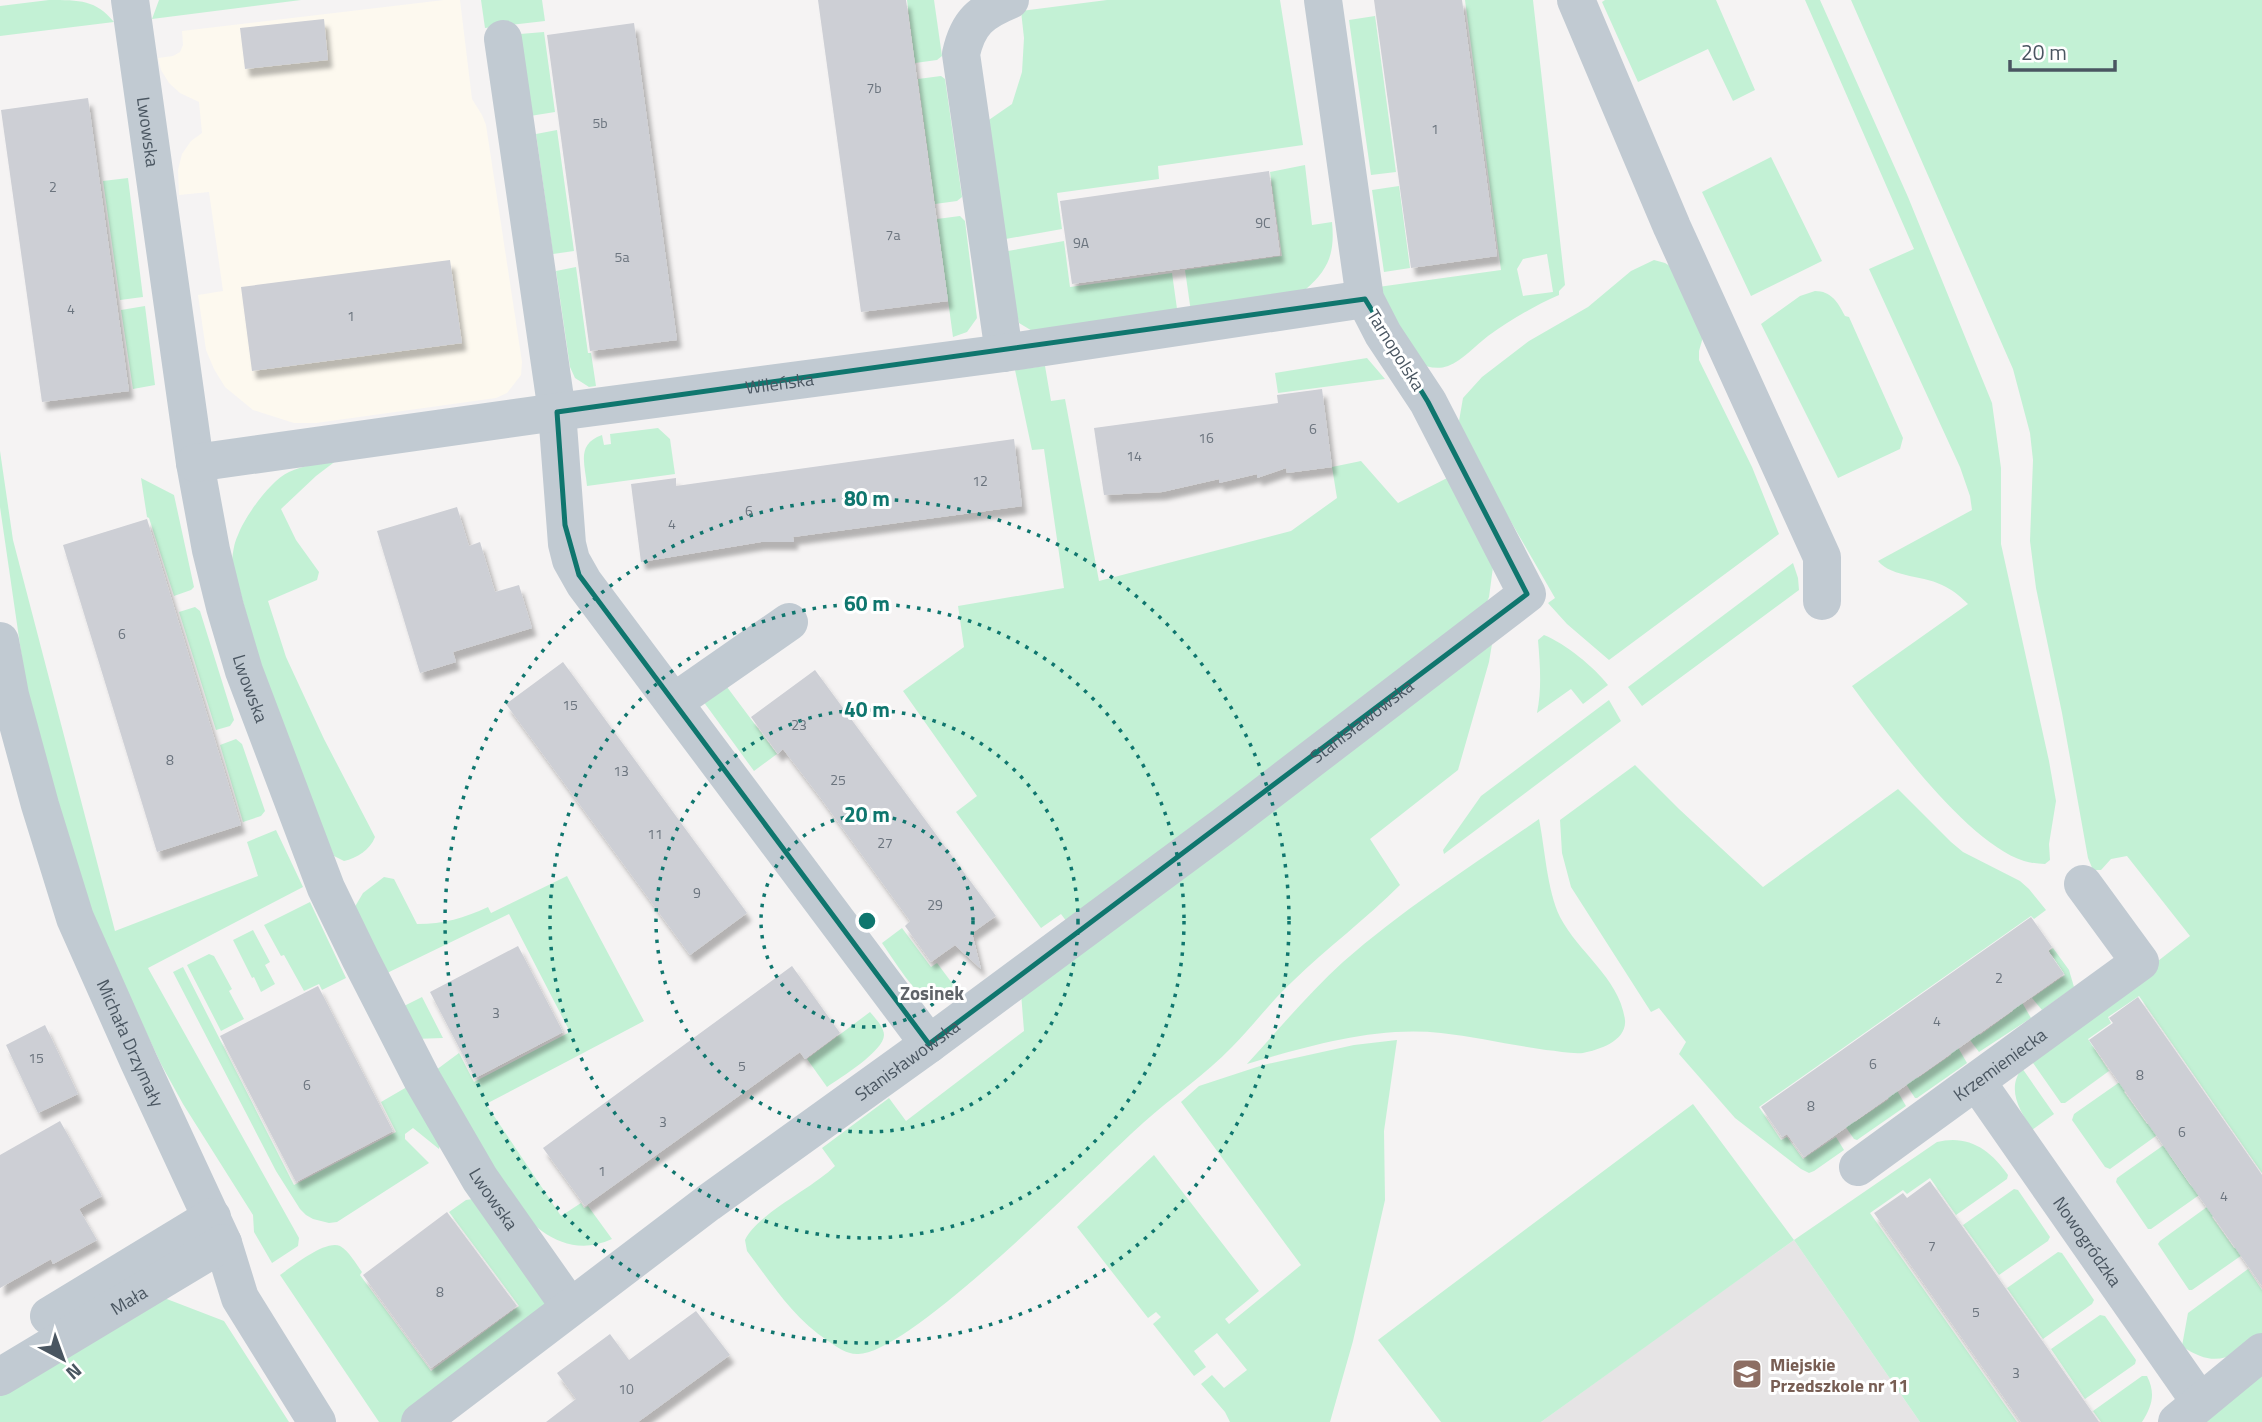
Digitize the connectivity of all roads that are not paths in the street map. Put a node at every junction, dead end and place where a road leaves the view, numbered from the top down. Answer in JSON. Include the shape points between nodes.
{"nodes":[{"id":1,"x":130,"y":0,"type":"edge"},
{"id":2,"x":1010,"y":0,"type":"edge"},
{"id":3,"x":1323,"y":0,"type":"edge"},
{"id":4,"x":1576,"y":0,"type":"edge"},
{"id":5,"x":503,"y":39,"type":"dead end"},
{"id":6,"x":1365,"y":299,"type":"junction"},
{"id":7,"x":1004,"y":353,"type":"junction"},
{"id":8,"x":557,"y":412,"type":"junction"},
{"id":9,"x":195,"y":463,"type":"junction"},
{"id":10,"x":1527,"y":594,"type":"joint"},
{"id":11,"x":1822,"y":601,"type":"dead end"},
{"id":12,"x":789,"y":622,"type":"dead end"},
{"id":13,"x":0,"y":641,"type":"edge"},
{"id":14,"x":674,"y":702,"type":"junction"},
{"id":15,"x":2084,"y":884,"type":"dead end"},
{"id":16,"x":929,"y":1044,"type":"junction"},
{"id":17,"x":1977,"y":1082,"type":"junction"},
{"id":18,"x":1858,"y":1167,"type":"dead end"},
{"id":19,"x":217,"y":1230,"type":"junction"},
{"id":20,"x":570,"y":1307,"type":"junction"},
{"id":21,"x":0,"y":1346,"type":"edge"},
{"id":22,"x":2262,"y":1352,"type":"edge"},
{"id":23,"x":0,"y":1377,"type":"edge"},
{"id":24,"x":2188,"y":1412,"type":"edge"},
{"id":25,"x":317,"y":1422,"type":"edge"},
{"id":26,"x":420,"y":1422,"type":"edge"}],
"edges":[{"from":1,"to":9,"type":"street","name":"Lwowska"},
{"from":2,"to":7,"type":"street","via":[[987,10],[975,22],[965,36],[961,54]]},
{"from":3,"to":6,"type":"street","name":"Tarnopolska"},
{"from":4,"to":11,"type":"street","via":[[1672,227],[1822,557]]},
{"from":5,"to":8,"type":"street"},
{"from":6,"to":7,"type":"street","name":"Wileńska"},
{"from":6,"to":10,"type":"street","name":"Tarnopolska","via":[[1428,402]]},
{"from":7,"to":8,"type":"street","name":"Wileńska"},
{"from":8,"to":9,"type":"street","name":"Wileńska"},
{"from":8,"to":14,"type":"street","via":[[571,561]]},
{"from":9,"to":20,"type":"street","name":"Lwowska","via":[[211,550],[244,671],[326,888],[450,1129],[497,1205]]},
{"from":10,"to":16,"type":"street","name":"Stanisławowska"},
{"from":12,"to":14,"type":"street"},
{"from":13,"to":19,"type":"street","name":"Michała Drzymały","via":[[20,732],[75,918]]},
{"from":14,"to":16,"type":"street"},
{"from":15,"to":17,"type":"street","name":"Krzemieniecka","via":[[2140,962]]},
{"from":16,"to":20,"type":"street","name":"Stanisławowska"},
{"from":17,"to":18,"type":"street","name":"Krzemieniecka"},
{"from":17,"to":24,"type":"street","name":"Nowogródzka"},
{"from":19,"to":21,"type":"street","name":"Mała"},
{"from":19,"to":23,"type":"street","name":"Mała"},
{"from":19,"to":25,"type":"street","name":"Michała Drzymały","via":[[240,1298]]},
{"from":20,"to":26,"type":"street","name":"Stanisławowska"},
{"from":22,"to":24,"type":"street"}]}
